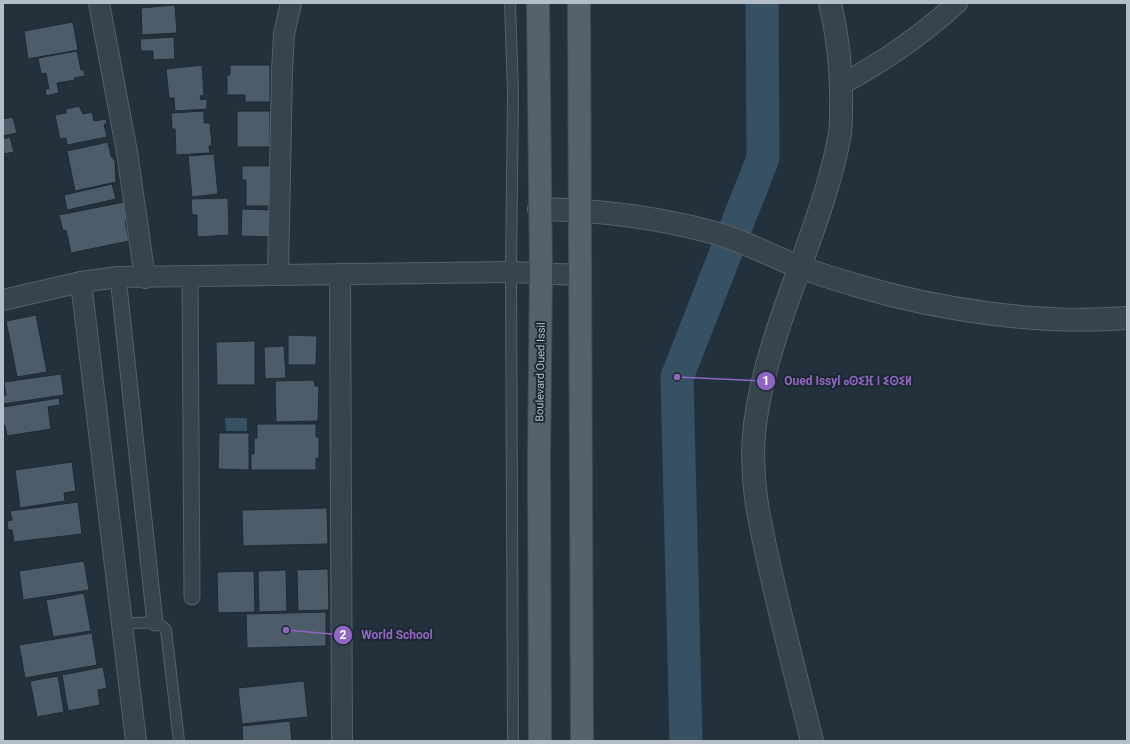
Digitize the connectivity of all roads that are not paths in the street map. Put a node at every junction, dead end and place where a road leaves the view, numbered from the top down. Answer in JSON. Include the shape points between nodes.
{"nodes":[{"id":1,"x":99,"y":3,"type":"edge"},
{"id":2,"x":292,"y":3,"type":"edge"},
{"id":3,"x":510,"y":3,"type":"edge"},
{"id":4,"x":538,"y":3,"type":"edge"},
{"id":5,"x":579,"y":3,"type":"edge"},
{"id":6,"x":830,"y":3,"type":"edge"},
{"id":7,"x":957,"y":3,"type":"edge"},
{"id":8,"x":842,"y":84,"type":"junction"},
{"id":9,"x":539,"y":209,"type":"junction"},
{"id":10,"x":579,"y":209,"type":"junction"},
{"id":11,"x":799,"y":266,"type":"junction"},
{"id":12,"x":511,"y":272,"type":"junction"},
{"id":13,"x":541,"y":273,"type":"junction"},
{"id":14,"x":278,"y":274,"type":"junction"},
{"id":15,"x":340,"y":274,"type":"junction"},
{"id":16,"x":581,"y":275,"type":"junction"},
{"id":17,"x":190,"y":276,"type":"junction"},
{"id":18,"x":118,"y":277,"type":"junction"},
{"id":19,"x":145,"y":278,"type":"junction"},
{"id":20,"x":81,"y":282,"type":"junction"},
{"id":21,"x":3,"y":300,"type":"edge"},
{"id":22,"x":1127,"y":318,"type":"edge"},
{"id":23,"x":192,"y":596,"type":"dead end"},
{"id":24,"x":155,"y":623,"type":"junction"},
{"id":25,"x":122,"y":624,"type":"junction"},
{"id":26,"x":136,"y":741,"type":"edge"},
{"id":27,"x":179,"y":741,"type":"edge"},
{"id":28,"x":342,"y":741,"type":"edge"},
{"id":29,"x":513,"y":741,"type":"edge"},
{"id":30,"x":540,"y":741,"type":"edge"},
{"id":31,"x":582,"y":741,"type":"edge"},
{"id":32,"x":812,"y":741,"type":"edge"}],
"edges":[{"from":1,"to":19,"type":"street","via":[[126,152]]},
{"from":2,"to":14,"type":"street","via":[[284,34],[282,71]]},
{"from":3,"to":12,"type":"lane","via":[[513,92]]},
{"from":4,"to":9,"type":"main road","name":"Boulevard Oued Issil"},
{"from":5,"to":10,"type":"main road"},
{"from":6,"to":8,"type":"street","via":[[838,36]]},
{"from":7,"to":8,"type":"street","via":[[920,35],[872,68]]},
{"from":8,"to":11,"type":"street","via":[[840,137],[828,182]]},
{"from":9,"to":10,"type":"street"},
{"from":9,"to":13,"type":"main road","name":"Boulevard Oued Issil"},
{"from":10,"to":11,"type":"street","via":[[650,218],[716,234]]},
{"from":10,"to":16,"type":"main road"},
{"from":11,"to":22,"type":"street","via":[[855,285],[915,301],[1046,318]]},
{"from":11,"to":32,"type":"street","via":[[762,390],[755,424],[753,457],[755,502]]},
{"from":12,"to":13,"type":"street"},
{"from":12,"to":15,"type":"street"},
{"from":12,"to":29,"type":"lane"},
{"from":13,"to":16,"type":"street"},
{"from":13,"to":30,"type":"main road","name":"Boulevard Oued Issil"},
{"from":14,"to":15,"type":"street"},
{"from":14,"to":17,"type":"street"},
{"from":15,"to":28,"type":"street"},
{"from":16,"to":31,"type":"main road"},
{"from":17,"to":19,"type":"street"},
{"from":17,"to":23,"type":"street"},
{"from":18,"to":19,"type":"street"},
{"from":18,"to":20,"type":"street"},
{"from":18,"to":24,"type":"street"},
{"from":20,"to":21,"type":"street"},
{"from":20,"to":25,"type":"street"},
{"from":24,"to":25,"type":"lane"},
{"from":24,"to":27,"type":"lane","via":[[163,626],[168,636]]},
{"from":25,"to":26,"type":"street"}]}
